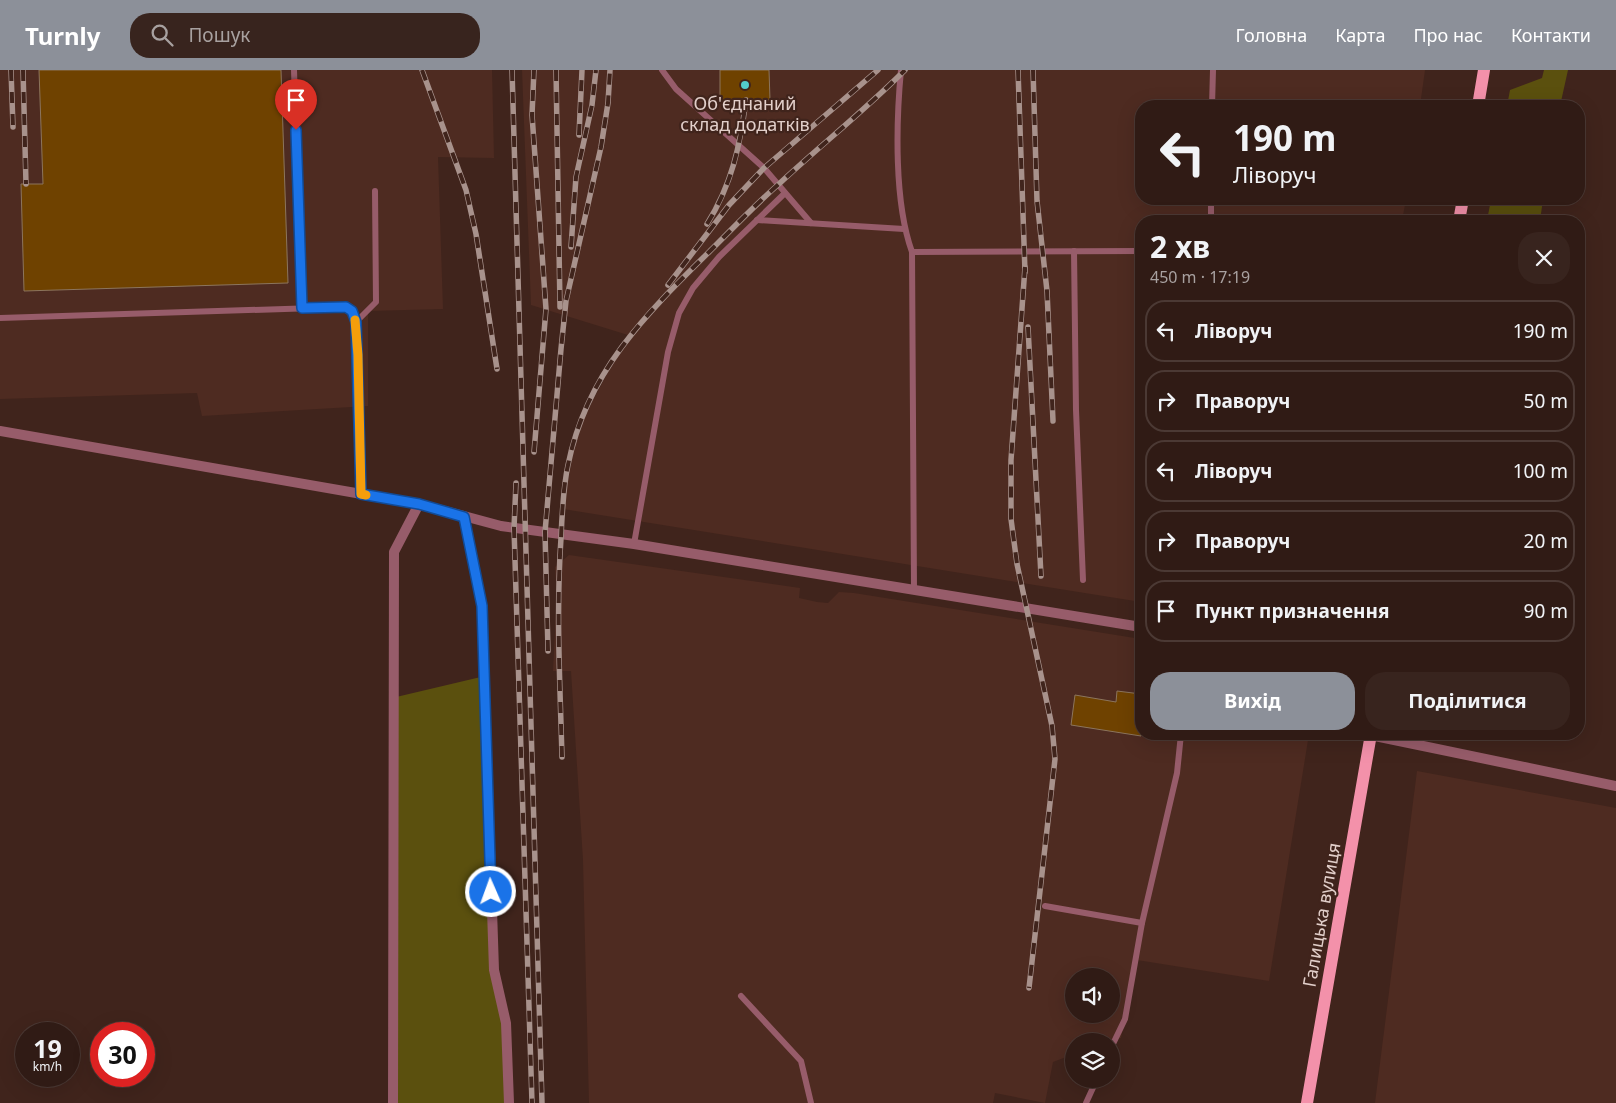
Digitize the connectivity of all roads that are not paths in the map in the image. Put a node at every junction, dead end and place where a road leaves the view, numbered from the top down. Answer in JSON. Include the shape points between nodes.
{"nodes":[{"id":1,"x":294,"y":70,"type":"edge"},
{"id":2,"x":662,"y":70,"type":"edge"},
{"id":3,"x":901,"y":70,"type":"edge"},
{"id":4,"x":1212,"y":70,"type":"edge"},
{"id":5,"x":1484,"y":70,"type":"edge"},
{"id":6,"x":1212,"y":100,"type":"edge"},
{"id":7,"x":1479,"y":100,"type":"edge"},
{"id":8,"x":375,"y":192,"type":"dead end"},
{"id":9,"x":785,"y":193,"type":"junction"},
{"id":10,"x":757,"y":220,"type":"junction"},
{"id":11,"x":811,"y":223,"type":"junction"},
{"id":12,"x":904,"y":229,"type":"junction"},
{"id":13,"x":1074,"y":251,"type":"junction"},
{"id":14,"x":1135,"y":251,"type":"edge"},
{"id":15,"x":912,"y":252,"type":"junction"},
{"id":16,"x":302,"y":308,"type":"junction"},
{"id":17,"x":0,"y":318,"type":"edge"},
{"id":18,"x":356,"y":322,"type":"junction"},
{"id":19,"x":0,"y":431,"type":"edge"},
{"id":20,"x":361,"y":494,"type":"junction"},
{"id":21,"x":419,"y":504,"type":"junction"},
{"id":22,"x":464,"y":517,"type":"junction"},
{"id":23,"x":634,"y":544,"type":"junction"},
{"id":24,"x":1083,"y":580,"type":"dead end"},
{"id":25,"x":914,"y":590,"type":"junction"},
{"id":26,"x":1135,"y":626,"type":"edge"},
{"id":27,"x":1180,"y":740,"type":"edge"},
{"id":28,"x":1370,"y":740,"type":"edge"},
{"id":29,"x":1395,"y":740,"type":"edge"},
{"id":30,"x":1616,"y":786,"type":"edge"},
{"id":31,"x":1045,"y":906,"type":"dead end"},
{"id":32,"x":1142,"y":923,"type":"junction"},
{"id":33,"x":741,"y":996,"type":"dead end"},
{"id":34,"x":1118,"y":1033,"type":"edge"},
{"id":35,"x":1093,"y":1088,"type":"edge"},
{"id":36,"x":393,"y":1103,"type":"edge"},
{"id":37,"x":509,"y":1103,"type":"edge"},
{"id":38,"x":811,"y":1103,"type":"edge"},
{"id":39,"x":1086,"y":1103,"type":"edge"},
{"id":40,"x":1307,"y":1103,"type":"edge"}],
"edges":[{"from":1,"to":16,"type":"lane"},
{"from":2,"to":9,"type":"lane","via":[[676,89],[741,145]]},
{"from":3,"to":12,"type":"lane","via":[[898,100]]},
{"from":4,"to":6,"type":"lane"},
{"from":5,"to":7,"type":"main road"},
{"from":8,"to":18,"type":"lane","via":[[376,302]]},
{"from":9,"to":10,"type":"lane"},
{"from":9,"to":11,"type":"lane"},
{"from":10,"to":11,"type":"lane"},
{"from":10,"to":23,"type":"lane","via":[[719,257],[693,288],[679,313],[668,352]]},
{"from":11,"to":12,"type":"lane"},
{"from":12,"to":15,"type":"lane"},
{"from":13,"to":14,"type":"lane"},
{"from":13,"to":15,"type":"lane"},
{"from":13,"to":24,"type":"lane"},
{"from":15,"to":25,"type":"lane"},
{"from":16,"to":17,"type":"lane"},
{"from":16,"to":18,"type":"lane","via":[[346,307],[352,311]]},
{"from":18,"to":20,"type":"lane"},
{"from":19,"to":20,"type":"street"},
{"from":20,"to":21,"type":"street"},
{"from":21,"to":22,"type":"street"},
{"from":21,"to":36,"type":"street","via":[[394,552]]},
{"from":22,"to":23,"type":"street","via":[[501,526]]},
{"from":22,"to":37,"type":"street","via":[[482,606],[494,970],[506,1023]]},
{"from":23,"to":25,"type":"street"},
{"from":25,"to":26,"type":"street"},
{"from":27,"to":32,"type":"lane","via":[[1177,773]]},
{"from":28,"to":40,"type":"main road","name":"Галицька вулиця"},
{"from":29,"to":30,"type":"street"},
{"from":31,"to":32,"type":"lane"},
{"from":32,"to":34,"type":"lane","via":[[1125,1019]]},
{"from":33,"to":38,"type":"lane","via":[[801,1061]]},
{"from":35,"to":39,"type":"lane"}]}
